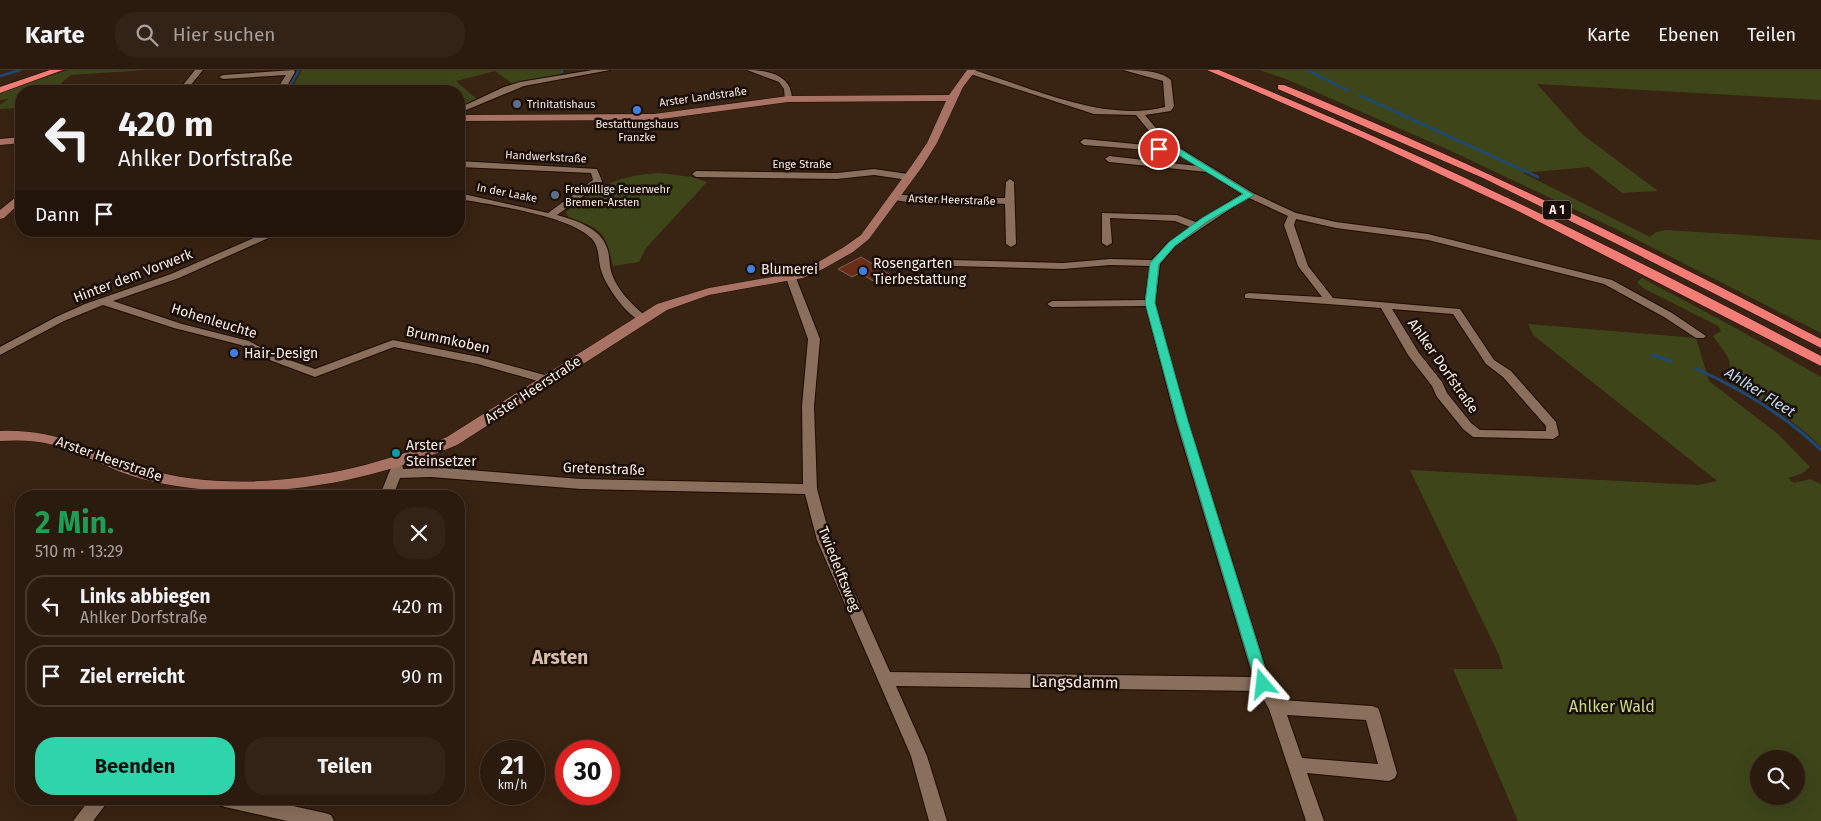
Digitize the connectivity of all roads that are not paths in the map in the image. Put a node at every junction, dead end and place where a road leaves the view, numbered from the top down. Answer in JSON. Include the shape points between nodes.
{"nodes":[{"id":1,"x":43,"y":70,"type":"edge"},
{"id":2,"x":59,"y":70,"type":"edge"},
{"id":3,"x":199,"y":70,"type":"edge"},
{"id":4,"x":606,"y":70,"type":"edge"},
{"id":5,"x":751,"y":70,"type":"edge"},
{"id":6,"x":1127,"y":70,"type":"edge"},
{"id":7,"x":1212,"y":70,"type":"edge"},
{"id":8,"x":971,"y":71,"type":"edge"},
{"id":9,"x":579,"y":72,"type":"edge"},
{"id":10,"x":223,"y":77,"type":"dead end"},
{"id":11,"x":1270,"y":83,"type":"dead end"},
{"id":12,"x":0,"y":84,"type":"edge"},
{"id":13,"x":187,"y":85,"type":"edge"},
{"id":14,"x":283,"y":85,"type":"edge"},
{"id":15,"x":0,"y":90,"type":"edge"},
{"id":16,"x":951,"y":98,"type":"junction"},
{"id":17,"x":788,"y":99,"type":"junction"},
{"id":18,"x":465,"y":108,"type":"edge"},
{"id":19,"x":1139,"y":114,"type":"junction"},
{"id":20,"x":465,"y":118,"type":"edge"},
{"id":21,"x":15,"y":141,"type":"edge"},
{"id":22,"x":0,"y":142,"type":"edge"},
{"id":23,"x":1084,"y":142,"type":"dead end"},
{"id":24,"x":1177,"y":151,"type":"junction"},
{"id":25,"x":1109,"y":159,"type":"dead end"},
{"id":26,"x":465,"y":164,"type":"edge"},
{"id":27,"x":1210,"y":171,"type":"junction"},
{"id":28,"x":696,"y":174,"type":"dead end"},
{"id":29,"x":908,"y":177,"type":"junction"},
{"id":30,"x":1010,"y":182,"type":"dead end"},
{"id":31,"x":1250,"y":195,"type":"junction"},
{"id":32,"x":465,"y":197,"type":"edge"},
{"id":33,"x":894,"y":197,"type":"junction"},
{"id":34,"x":15,"y":202,"type":"edge"},
{"id":35,"x":1010,"y":202,"type":"junction"},
{"id":36,"x":551,"y":215,"type":"junction"},
{"id":37,"x":1293,"y":215,"type":"junction"},
{"id":38,"x":0,"y":216,"type":"edge"},
{"id":39,"x":1196,"y":226,"type":"junction"},
{"id":40,"x":264,"y":237,"type":"edge"},
{"id":41,"x":1107,"y":242,"type":"dead end"},
{"id":42,"x":1011,"y":244,"type":"dead end"},
{"id":43,"x":1155,"y":263,"type":"junction"},
{"id":44,"x":924,"y":266,"type":"dead end"},
{"id":45,"x":791,"y":278,"type":"junction"},
{"id":46,"x":1249,"y":296,"type":"dead end"},
{"id":47,"x":102,"y":301,"type":"junction"},
{"id":48,"x":1330,"y":301,"type":"junction"},
{"id":49,"x":1150,"y":303,"type":"junction"},
{"id":50,"x":1052,"y":304,"type":"dead end"},
{"id":51,"x":1384,"y":304,"type":"junction"},
{"id":52,"x":643,"y":319,"type":"junction"},
{"id":53,"x":1700,"y":336,"type":"dead end"},
{"id":54,"x":1821,"y":344,"type":"edge"},
{"id":55,"x":0,"y":352,"type":"edge"},
{"id":56,"x":1802,"y":352,"type":"junction"},
{"id":57,"x":1821,"y":362,"type":"edge"},
{"id":58,"x":1821,"y":366,"type":"edge"},
{"id":59,"x":315,"y":373,"type":"joint"},
{"id":60,"x":548,"y":380,"type":"junction"},
{"id":61,"x":0,"y":436,"type":"edge"},
{"id":62,"x":397,"y":469,"type":"junction"},
{"id":63,"x":810,"y":489,"type":"junction"},
{"id":64,"x":391,"y":490,"type":"edge"},
{"id":65,"x":886,"y":679,"type":"junction"},
{"id":66,"x":1263,"y":684,"type":"junction"},
{"id":67,"x":1276,"y":707,"type":"junction"},
{"id":68,"x":1298,"y":765,"type":"junction"},
{"id":69,"x":96,"y":805,"type":"edge"},
{"id":70,"x":253,"y":805,"type":"edge"},
{"id":71,"x":82,"y":821,"type":"edge"},
{"id":72,"x":326,"y":821,"type":"edge"},
{"id":73,"x":938,"y":821,"type":"edge"},
{"id":74,"x":1315,"y":821,"type":"edge"}],
"edges":[{"from":1,"to":12,"type":"highway"},
{"from":2,"to":15,"type":"highway"},
{"from":3,"to":13,"type":"street"},
{"from":4,"to":9,"type":"street"},
{"from":5,"to":17,"type":"street","via":[[782,80],[788,89]]},
{"from":6,"to":19,"type":"street","via":[[1167,80],[1168,109]]},
{"from":7,"to":56,"type":"highway","number":"A 1","via":[[1343,125],[1535,214]]},
{"from":8,"to":16,"type":"street","name":"Arster Heerstraße"},
{"from":8,"to":19,"type":"street","via":[[1097,112]]},
{"from":9,"to":18,"type":"street","via":[[507,89]]},
{"from":10,"to":14,"type":"street","via":[[291,72]]},
{"from":11,"to":54,"type":"highway","number":"A 1","via":[[1440,155]]},
{"from":16,"to":17,"type":"street","name":"Arster Landstraße"},
{"from":16,"to":29,"type":"street","name":"Arster Heerstraße","via":[[932,143]]},
{"from":17,"to":20,"type":"street","name":"Arster Landstraße","via":[[654,117]]},
{"from":19,"to":24,"type":"street","via":[[1162,142]]},
{"from":21,"to":22,"type":"street"},
{"from":23,"to":24,"type":"street"},
{"from":24,"to":27,"type":"street"},
{"from":25,"to":27,"type":"street"},
{"from":26,"to":36,"type":"street","name":"Handwerkstraße","via":[[594,171],[598,181]]},
{"from":27,"to":31,"type":"street"},
{"from":28,"to":29,"type":"street","name":"Enge Straße","via":[[837,176],[874,172]]},
{"from":29,"to":33,"type":"street","name":"Arster Heerstraße"},
{"from":30,"to":35,"type":"street","name":"Arster Heerstraße"},
{"from":31,"to":37,"type":"street"},
{"from":31,"to":39,"type":"street"},
{"from":32,"to":36,"type":"street","name":"In der Laake"},
{"from":33,"to":35,"type":"street","name":"Arster Heerstraße"},
{"from":33,"to":45,"type":"street","name":"Arster Heerstraße","via":[[865,237],[853,247]]},
{"from":34,"to":38,"type":"street"},
{"from":35,"to":42,"type":"street","name":"Arster Heerstraße"},
{"from":36,"to":52,"type":"street","name":"In der Laake","via":[[594,234],[601,244],[609,278],[634,313]]},
{"from":37,"to":48,"type":"street","via":[[1289,224],[1303,266]]},
{"from":37,"to":53,"type":"street","via":[[1336,225],[1428,237],[1608,282]]},
{"from":39,"to":41,"type":"street","via":[[1177,218],[1104,212]]},
{"from":39,"to":43,"type":"street","via":[[1172,244]]},
{"from":40,"to":47,"type":"street","name":"Hinter dem Vorwerk","via":[[175,276]]},
{"from":43,"to":44,"type":"street","via":[[1063,266],[953,263]]},
{"from":43,"to":49,"type":"street"},
{"from":45,"to":52,"type":"street","name":"Arster Heerstraße","via":[[684,296]]},
{"from":45,"to":63,"type":"street","name":"Twiedelftsweg","via":[[814,339],[808,406]]},
{"from":46,"to":48,"type":"street","name":"Ahlker Dorfstraße"},
{"from":47,"to":55,"type":"street","name":"Hinter dem Vorwerk","via":[[60,319]]},
{"from":47,"to":59,"type":"street","name":"Hohenleuchte","via":[[178,326],[245,343],[271,357]]},
{"from":48,"to":51,"type":"street","name":"Ahlker Dorfstraße"},
{"from":49,"to":50,"type":"street"},
{"from":49,"to":66,"type":"street","via":[[1182,421]]},
{"from":51,"to":51,"type":"street","name":"Ahlker Dorfstraße","via":[[1456,311],[1490,362],[1507,374],[1552,425],[1553,435],[1477,434],[1441,394]]},
{"from":52,"to":60,"type":"street","name":"Arster Heerstraße"},
{"from":56,"to":57,"type":"highway","number":"A 1"},
{"from":56,"to":58,"type":"highway"},
{"from":59,"to":60,"type":"street","name":"Brummkoben","via":[[393,343]]},
{"from":60,"to":62,"type":"street","name":"Arster Heerstraße","via":[[452,441]]},
{"from":61,"to":62,"type":"street","name":"Arster Heerstraße","via":[[22,434],[56,439],[139,473],[193,483],[241,486]]},
{"from":62,"to":63,"type":"street","name":"Gretenstraße","via":[[581,484]]},
{"from":62,"to":64,"type":"street"},
{"from":63,"to":65,"type":"street","name":"Twiedelftsweg","via":[[824,540]]},
{"from":65,"to":66,"type":"street","name":"Langsdamm"},
{"from":65,"to":73,"type":"street","name":"Twiedelftsweg","via":[[919,756]]},
{"from":66,"to":67,"type":"street"},
{"from":67,"to":68,"type":"street"},
{"from":67,"to":68,"type":"street","via":[[1372,713],[1389,773]]},
{"from":68,"to":74,"type":"street"},
{"from":69,"to":71,"type":"street"},
{"from":70,"to":72,"type":"street"}]}
